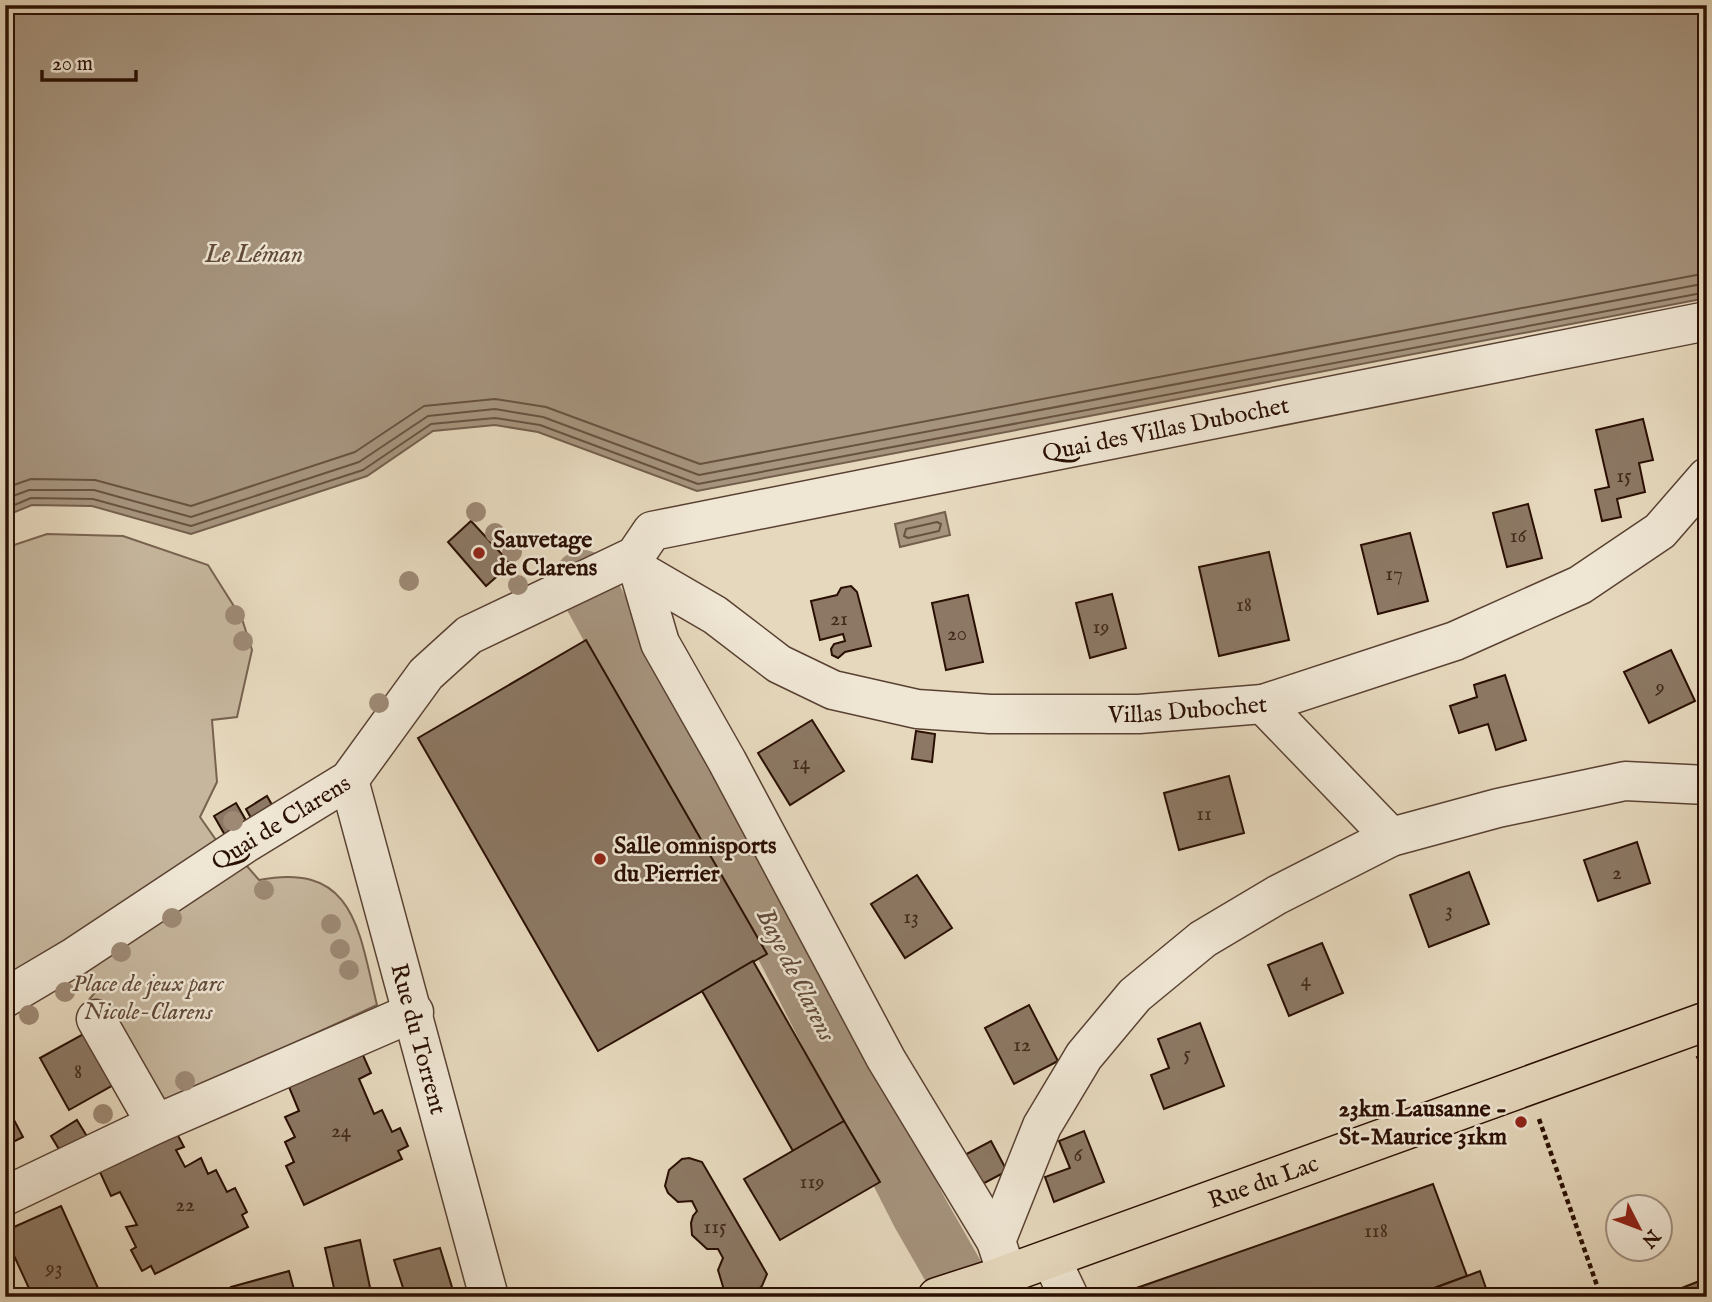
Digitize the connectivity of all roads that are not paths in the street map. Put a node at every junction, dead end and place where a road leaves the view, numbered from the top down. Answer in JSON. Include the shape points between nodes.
{"nodes":[{"id":1,"x":1707,"y":321,"type":"edge"},
{"id":2,"x":1707,"y":477,"type":"edge"},
{"id":3,"x":633,"y":563,"type":"junction"},
{"id":4,"x":1263,"y":704,"type":"junction"},
{"id":5,"x":349,"y":780,"type":"junction"},
{"id":6,"x":1707,"y":785,"type":"edge"},
{"id":7,"x":1391,"y":836,"type":"junction"},
{"id":8,"x":5,"y":998,"type":"edge"},
{"id":9,"x":414,"y":1012,"type":"junction"},
{"id":10,"x":96,"y":1019,"type":"dead end"},
{"id":11,"x":1707,"y":1021,"type":"edge"},
{"id":12,"x":156,"y":1124,"type":"junction"},
{"id":13,"x":5,"y":1196,"type":"edge"},
{"id":14,"x":1051,"y":1259,"type":"junction"},
{"id":15,"x":1000,"y":1265,"type":"junction"},
{"id":16,"x":942,"y":1295,"type":"edge"},
{"id":17,"x":489,"y":1297,"type":"edge"},
{"id":18,"x":1069,"y":1297,"type":"edge"}],
"edges":[{"from":1,"to":3,"type":"street","name":"Quai des Villas Dubochet","via":[[652,531]]},
{"from":2,"to":4,"type":"street","name":"Villas Dubochet","via":[[1660,531],[1580,585],[1455,641]]},
{"from":3,"to":4,"type":"street","name":"Villas Dubochet","via":[[715,615],[779,664],[833,690],[917,709],[1139,714]]},
{"from":3,"to":5,"type":"street","name":"Quai de Clarens","via":[[469,635],[426,674]]},
{"from":3,"to":15,"type":"street","via":[[660,643]]},
{"from":4,"to":7,"type":"street"},
{"from":5,"to":8,"type":"street","name":"Quai de Clarens"},
{"from":5,"to":9,"type":"street","name":"Rue du Torrent"},
{"from":6,"to":7,"type":"street","via":[[1625,781]]},
{"from":7,"to":15,"type":"street","via":[[1276,895],[1203,939],[1135,995],[1084,1056],[1042,1126]]},
{"from":9,"to":12,"type":"street"},
{"from":9,"to":17,"type":"street","name":"Rue du Torrent"},
{"from":10,"to":12,"type":"street"},
{"from":11,"to":14,"type":"main road","name":"Rue du Lac"},
{"from":12,"to":13,"type":"street"},
{"from":14,"to":15,"type":"main road","name":"Rue du Lac"},
{"from":14,"to":18,"type":"street"},
{"from":15,"to":16,"type":"main road","name":"Rue du Lac"}]}
